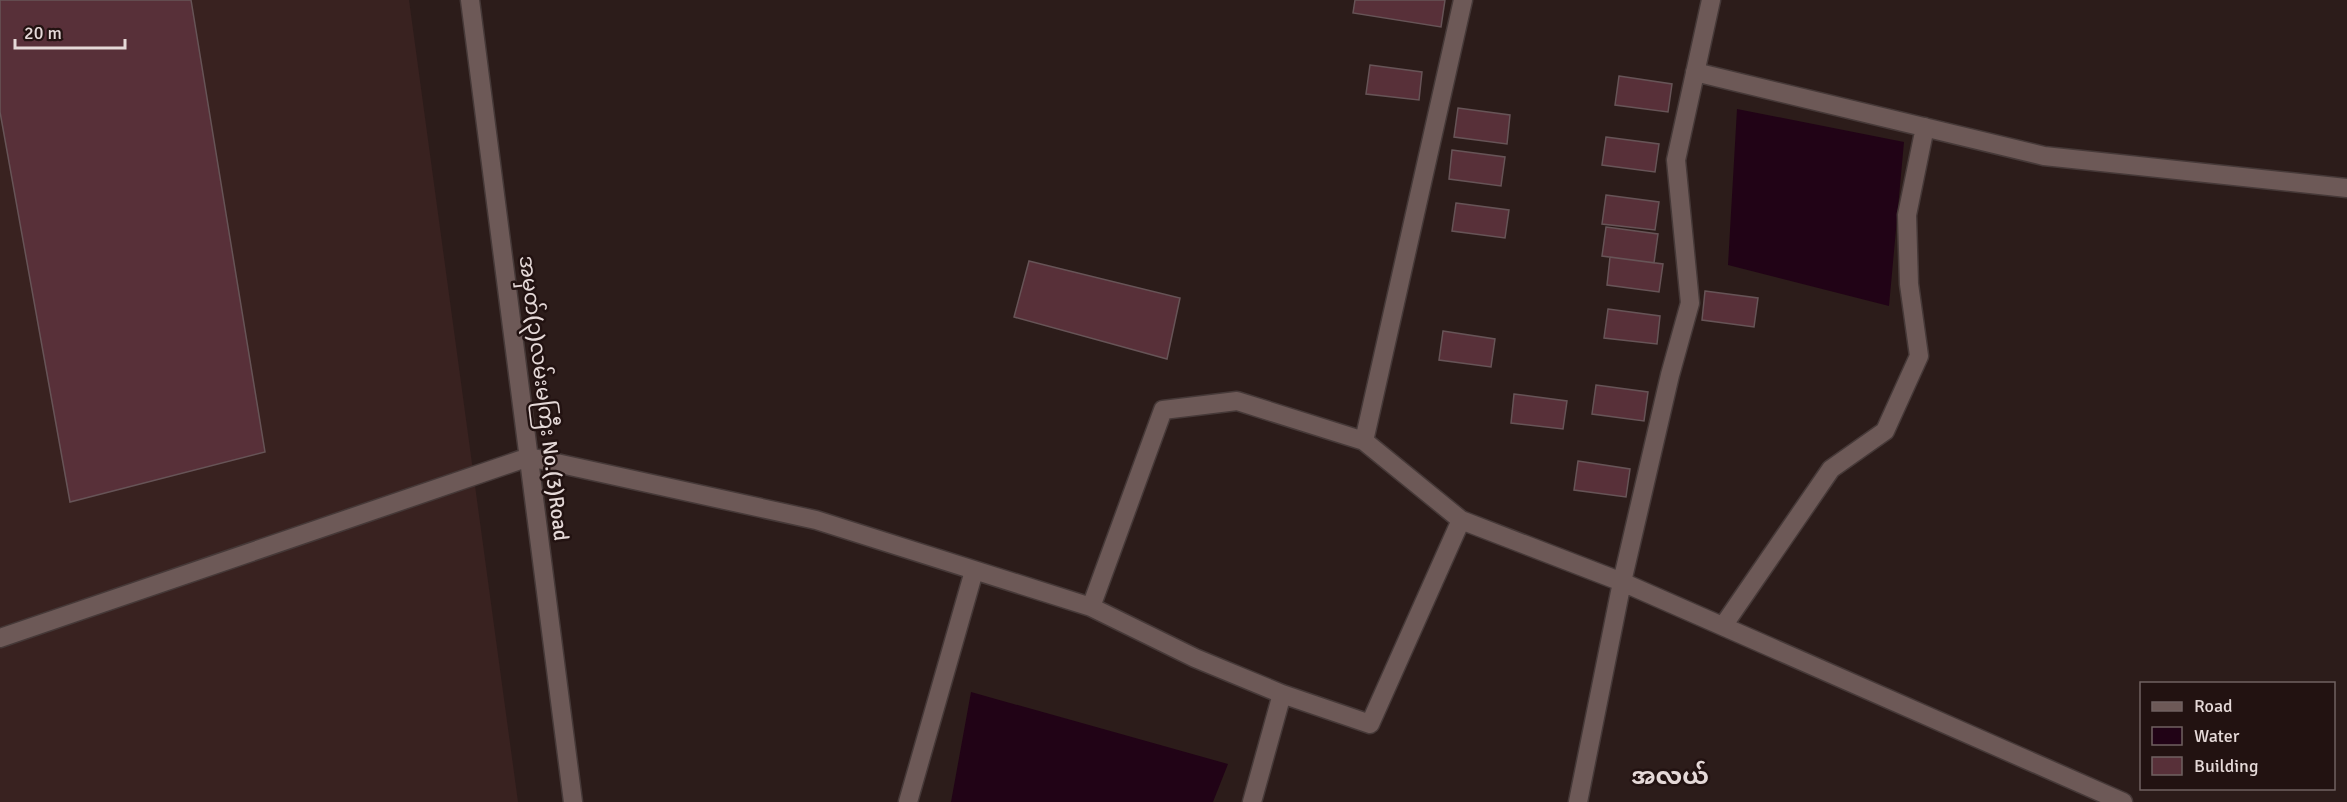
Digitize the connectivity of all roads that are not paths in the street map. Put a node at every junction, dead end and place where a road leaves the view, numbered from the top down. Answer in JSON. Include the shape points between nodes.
{"nodes":[{"id":1,"x":470,"y":0,"type":"edge"},
{"id":2,"x":1463,"y":0,"type":"edge"},
{"id":3,"x":1711,"y":0,"type":"edge"},
{"id":4,"x":1695,"y":72,"type":"junction"},
{"id":5,"x":1925,"y":127,"type":"junction"},
{"id":6,"x":2347,"y":188,"type":"edge"},
{"id":7,"x":1364,"y":441,"type":"junction"},
{"id":8,"x":529,"y":458,"type":"junction"},
{"id":9,"x":1461,"y":519,"type":"junction"},
{"id":10,"x":974,"y":570,"type":"junction"},
{"id":11,"x":1622,"y":582,"type":"junction"},
{"id":12,"x":1091,"y":608,"type":"junction"},
{"id":13,"x":1722,"y":626,"type":"junction"},
{"id":14,"x":0,"y":638,"type":"edge"},
{"id":15,"x":1282,"y":694,"type":"junction"},
{"id":16,"x":573,"y":802,"type":"edge"},
{"id":17,"x":908,"y":802,"type":"edge"},
{"id":18,"x":1252,"y":802,"type":"edge"},
{"id":19,"x":1578,"y":802,"type":"edge"},
{"id":20,"x":2123,"y":802,"type":"edge"}],
"edges":[{"from":1,"to":8,"type":"street","name":"အမှတ်(၃)လမ်းမကြီး No.(3)Road"},
{"from":2,"to":7,"type":"street"},
{"from":3,"to":4,"type":"street"},
{"from":4,"to":5,"type":"street"},
{"from":4,"to":11,"type":"street","via":[[1676,160],[1690,303]]},
{"from":5,"to":6,"type":"street","via":[[2044,156]]},
{"from":5,"to":13,"type":"street","via":[[1907,215],[1909,284],[1919,356],[1885,431],[1831,469]]},
{"from":7,"to":9,"type":"street"},
{"from":7,"to":12,"type":"street","via":[[1237,401],[1163,410]]},
{"from":8,"to":10,"type":"street","via":[[816,520]]},
{"from":8,"to":14,"type":"street"},
{"from":8,"to":16,"type":"street","name":"အမှတ်(၃)လမ်းမကြီး No.(3)Road"},
{"from":9,"to":11,"type":"street"},
{"from":9,"to":15,"type":"street","via":[[1370,724]]},
{"from":10,"to":12,"type":"street"},
{"from":10,"to":17,"type":"street"},
{"from":11,"to":13,"type":"street"},
{"from":11,"to":19,"type":"street"},
{"from":12,"to":15,"type":"street"},
{"from":13,"to":20,"type":"street"},
{"from":15,"to":18,"type":"street"}]}
